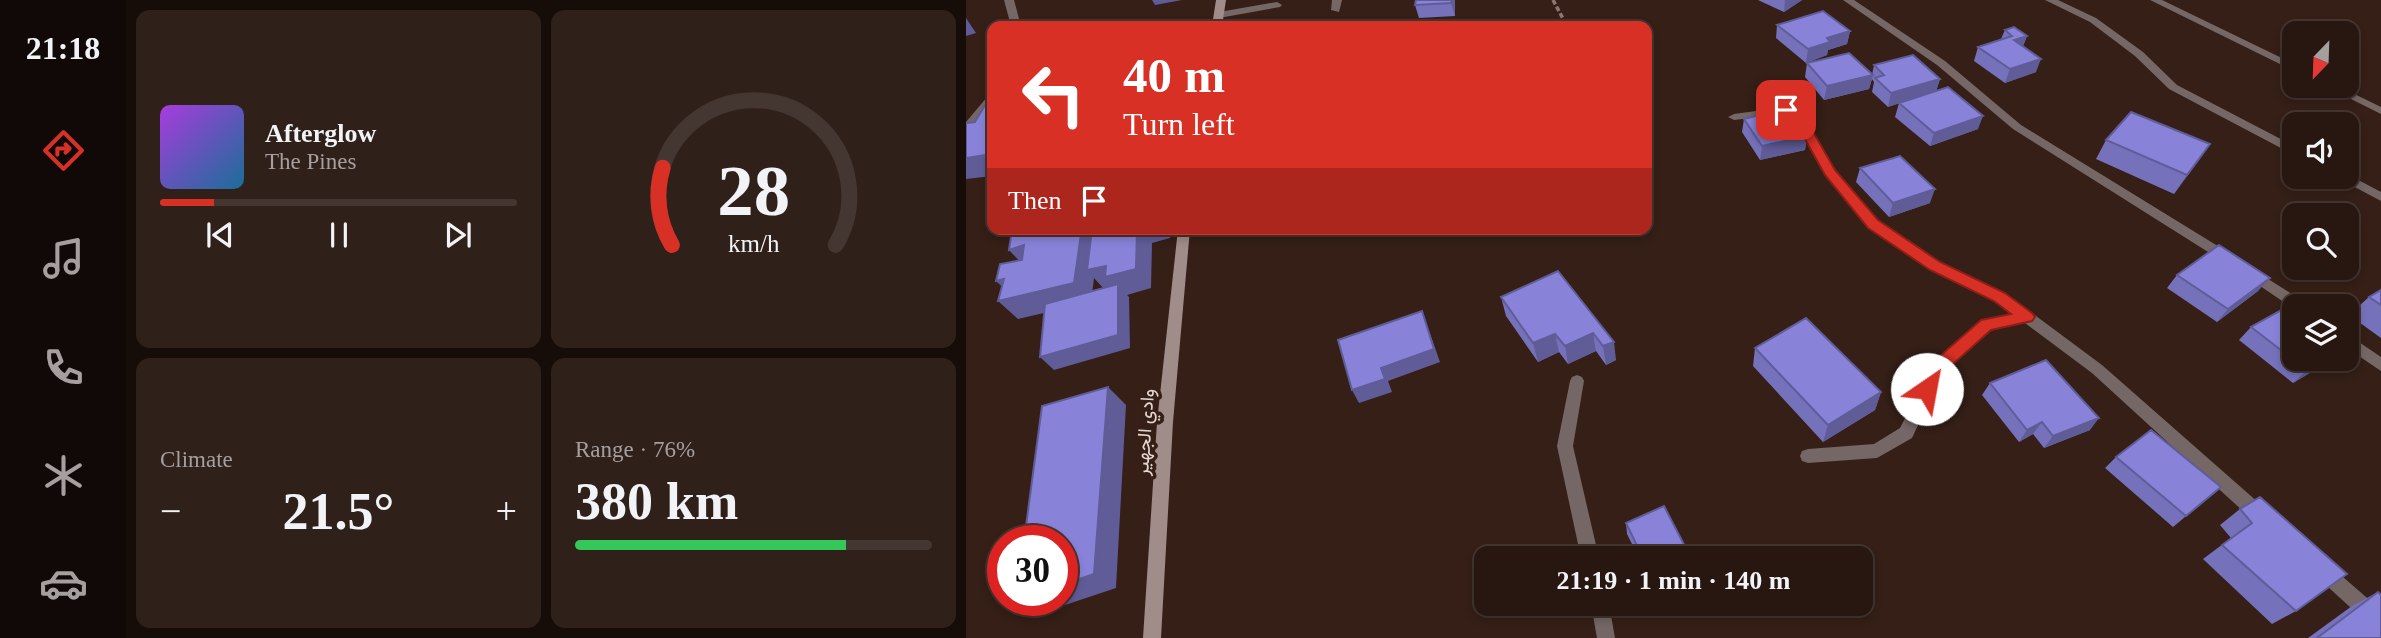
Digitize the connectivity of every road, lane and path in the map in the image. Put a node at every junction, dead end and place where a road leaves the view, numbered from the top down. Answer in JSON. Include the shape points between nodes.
{"nodes":[{"id":1,"x":1009,"y":0,"type":"edge"},
{"id":2,"x":1221,"y":0,"type":"edge"},
{"id":3,"x":1553,"y":0,"type":"edge"},
{"id":4,"x":1848,"y":0,"type":"edge"},
{"id":5,"x":2050,"y":0,"type":"edge"},
{"id":6,"x":2155,"y":0,"type":"edge"},
{"id":7,"x":1277,"y":5,"type":"dead end"},
{"id":8,"x":1219,"y":15,"type":"junction"},
{"id":9,"x":1015,"y":21,"type":"edge"},
{"id":10,"x":1218,"y":21,"type":"edge"},
{"id":11,"x":1564,"y":21,"type":"edge"},
{"id":12,"x":2282,"y":62,"type":"edge"},
{"id":13,"x":2354,"y":98,"type":"edge"},
{"id":14,"x":987,"y":104,"type":"edge"},
{"id":15,"x":2381,"y":111,"type":"edge"},
{"id":16,"x":1734,"y":117,"type":"dead end"},
{"id":17,"x":966,"y":129,"type":"edge"},
{"id":18,"x":2282,"y":145,"type":"edge"},
{"id":19,"x":2359,"y":186,"type":"edge"},
{"id":20,"x":2381,"y":197,"type":"edge"},
{"id":21,"x":1183,"y":235,"type":"edge"},
{"id":22,"x":2282,"y":294,"type":"edge"},
{"id":23,"x":2027,"y":317,"type":"junction"},
{"id":24,"x":2359,"y":349,"type":"edge"},
{"id":25,"x":2381,"y":365,"type":"edge"},
{"id":26,"x":1577,"y":381,"type":"dead end"},
{"id":27,"x":1808,"y":456,"type":"dead end"},
{"id":28,"x":2270,"y":524,"type":"edge"},
{"id":29,"x":1587,"y":546,"type":"edge"},
{"id":30,"x":2310,"y":559,"type":"edge"},
{"id":31,"x":1602,"y":616,"type":"edge"},
{"id":32,"x":2381,"y":622,"type":"edge"},
{"id":33,"x":1152,"y":638,"type":"edge"},
{"id":34,"x":1606,"y":638,"type":"edge"}],
"edges":[{"from":1,"to":9,"type":"street"},
{"from":2,"to":8,"type":"street"},
{"from":3,"to":11,"type":"path"},
{"from":4,"to":22,"type":"street","via":[[1941,63],[2017,127]]},
{"from":5,"to":18,"type":"street","via":[[2093,20],[2173,87]]},
{"from":6,"to":12,"type":"street"},
{"from":7,"to":8,"type":"street"},
{"from":8,"to":10,"type":"street"},
{"from":13,"to":15,"type":"street"},
{"from":14,"to":17,"type":"street"},
{"from":16,"to":23,"type":"street","via":[[1786,110],[1800,119],[1830,172],[1873,224],[1935,266],[2000,297]]},
{"from":19,"to":20,"type":"street"},
{"from":21,"to":33,"type":"street","name":"وادي الجهير"},
{"from":23,"to":27,"type":"street","via":[[1987,324],[1938,368],[1906,433],[1877,450]]},
{"from":23,"to":28,"type":"street","via":[[2097,369]]},
{"from":24,"to":25,"type":"street"},
{"from":26,"to":29,"type":"street","via":[[1565,446]]},
{"from":30,"to":32,"type":"street"},
{"from":31,"to":34,"type":"street"}]}
